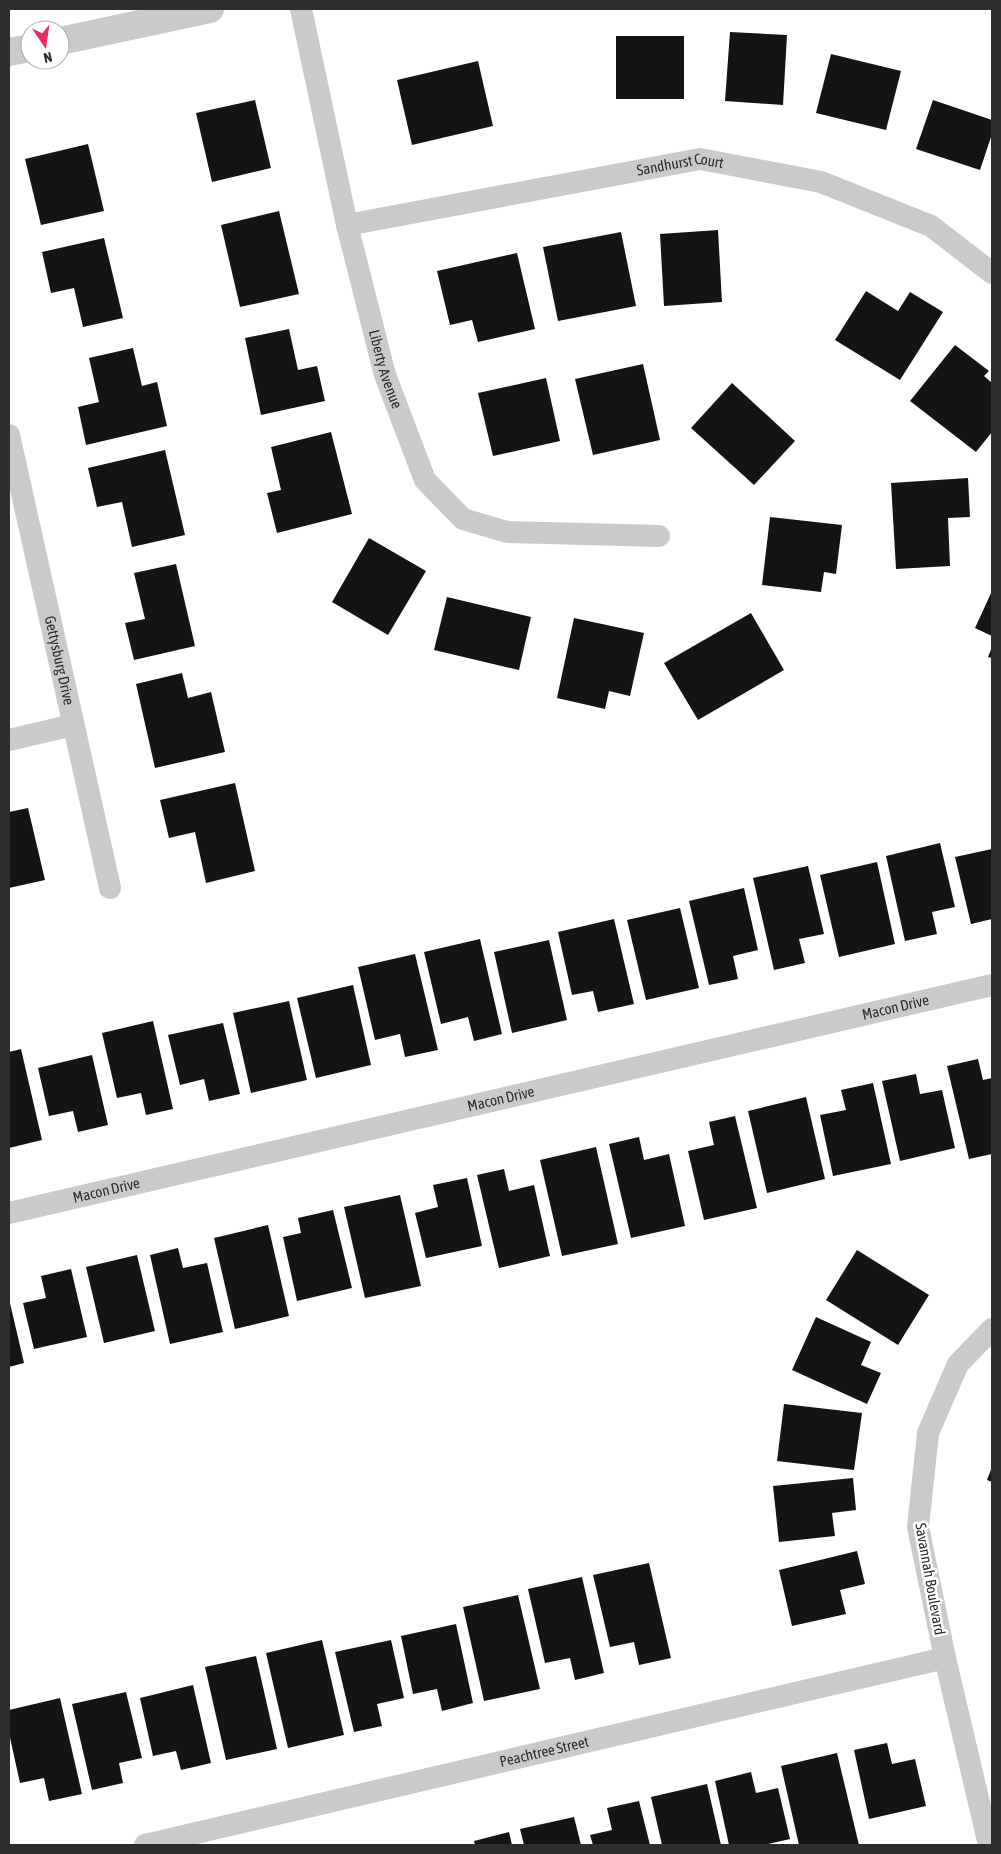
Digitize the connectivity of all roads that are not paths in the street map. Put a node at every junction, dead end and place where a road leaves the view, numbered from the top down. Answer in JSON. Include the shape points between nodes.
{"nodes":[{"id":1,"x":210,"y":9,"type":"edge"},
{"id":2,"x":301,"y":9,"type":"edge"},
{"id":3,"x":70,"y":39,"type":"edge"},
{"id":4,"x":347,"y":225,"type":"junction"},
{"id":5,"x":992,"y":274,"type":"edge"},
{"id":6,"x":9,"y":435,"type":"edge"},
{"id":7,"x":659,"y":536,"type":"dead end"},
{"id":8,"x":73,"y":725,"type":"junction"},
{"id":9,"x":9,"y":740,"type":"edge"},
{"id":10,"x":110,"y":888,"type":"dead end"},
{"id":11,"x":992,"y":985,"type":"edge"},
{"id":12,"x":9,"y":1213,"type":"edge"},
{"id":13,"x":992,"y":1329,"type":"edge"},
{"id":14,"x":945,"y":1658,"type":"junction"},
{"id":15,"x":145,"y":1845,"type":"edge"},
{"id":16,"x":989,"y":1845,"type":"edge"}],
"edges":[{"from":1,"to":3,"type":"street"},
{"from":2,"to":4,"type":"street","name":"Liberty Avenue"},
{"from":4,"to":5,"type":"street","name":"Sandhurst Court","via":[[700,159],[821,182],[931,226]]},
{"from":4,"to":7,"type":"street","name":"Liberty Avenue","via":[[385,375],[425,480],[463,519],[507,532]]},
{"from":6,"to":8,"type":"street","name":"Gettysburg Drive"},
{"from":8,"to":9,"type":"street"},
{"from":8,"to":10,"type":"street","name":"Gettysburg Drive"},
{"from":11,"to":12,"type":"street","name":"Macon Drive"},
{"from":13,"to":14,"type":"street","name":"Savannah Boulevard","via":[[958,1364],[928,1433],[918,1527]]},
{"from":14,"to":15,"type":"street","name":"Peachtree Street"},
{"from":14,"to":16,"type":"street","name":"Savannah Boulevard"}]}
